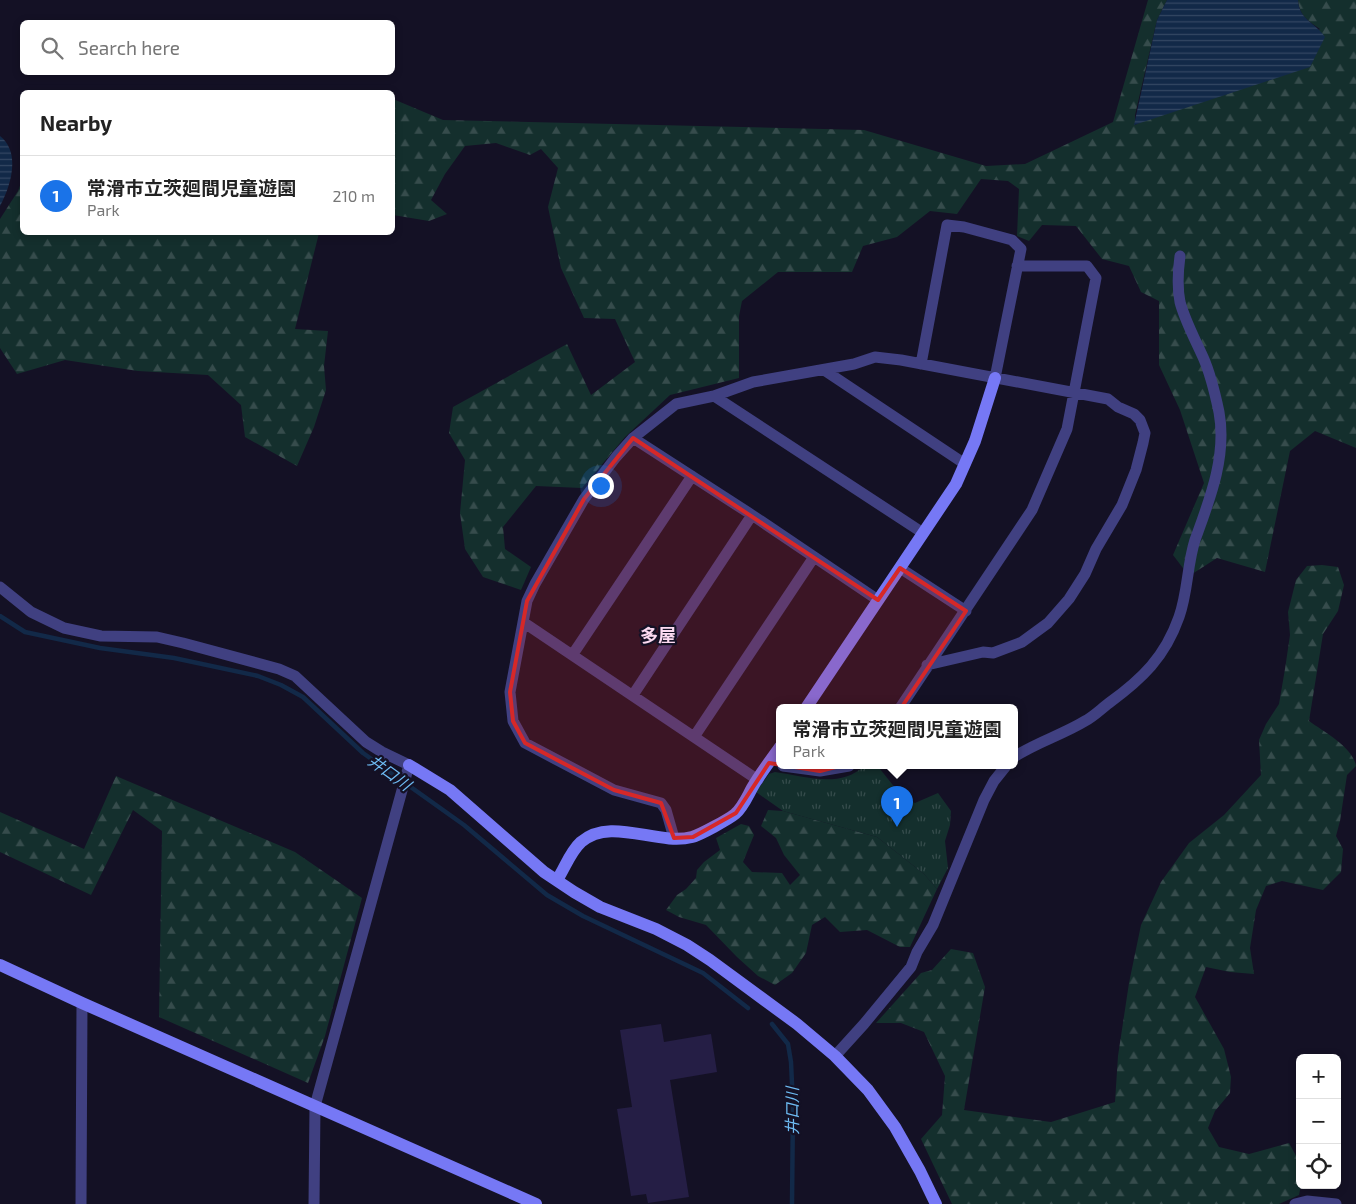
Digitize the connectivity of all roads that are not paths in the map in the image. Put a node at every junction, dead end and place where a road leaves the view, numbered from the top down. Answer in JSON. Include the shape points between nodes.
{"nodes":[{"id":1,"x":1180,"y":256,"type":"dead end"},
{"id":2,"x":1017,"y":266,"type":"junction"},
{"id":3,"x":921,"y":364,"type":"junction"},
{"id":4,"x":824,"y":370,"type":"junction"},
{"id":5,"x":995,"y":378,"type":"junction"},
{"id":6,"x":1075,"y":394,"type":"junction"},
{"id":7,"x":714,"y":396,"type":"junction"},
{"id":8,"x":633,"y":438,"type":"junction"},
{"id":9,"x":965,"y":464,"type":"junction"},
{"id":10,"x":692,"y":476,"type":"junction"},
{"id":11,"x":752,"y":515,"type":"junction"},
{"id":12,"x":923,"y":533,"type":"junction"},
{"id":13,"x":814,"y":557,"type":"junction"},
{"id":14,"x":900,"y":568,"type":"junction"},
{"id":15,"x":0,"y":587,"type":"edge"},
{"id":16,"x":878,"y":600,"type":"junction"},
{"id":17,"x":966,"y":611,"type":"junction"},
{"id":18,"x":523,"y":622,"type":"junction"},
{"id":19,"x":572,"y":654,"type":"junction"},
{"id":20,"x":928,"y":665,"type":"junction"},
{"id":21,"x":632,"y":695,"type":"junction"},
{"id":22,"x":809,"y":704,"type":"edge"},
{"id":23,"x":903,"y":704,"type":"edge"},
{"id":24,"x":694,"y":736,"type":"junction"},
{"id":25,"x":1018,"y":755,"type":"edge"},
{"id":26,"x":409,"y":765,"type":"junction"},
{"id":27,"x":776,"y":766,"type":"edge"},
{"id":28,"x":802,"y":769,"type":"edge"},
{"id":29,"x":834,"y":769,"type":"edge"},
{"id":30,"x":1004,"y":769,"type":"edge"},
{"id":31,"x":758,"y":780,"type":"junction"},
{"id":32,"x":674,"y":838,"type":"junction"},
{"id":33,"x":556,"y":880,"type":"junction"},
{"id":34,"x":0,"y":965,"type":"edge"},
{"id":35,"x":82,"y":1003,"type":"junction"},
{"id":36,"x":835,"y":1056,"type":"junction"},
{"id":37,"x":315,"y":1106,"type":"junction"},
{"id":38,"x":81,"y":1204,"type":"edge"},
{"id":39,"x":314,"y":1204,"type":"edge"},
{"id":40,"x":536,"y":1204,"type":"edge"},
{"id":41,"x":936,"y":1204,"type":"edge"},
{"id":42,"x":1295,"y":1204,"type":"edge"},
{"id":43,"x":1336,"y":1204,"type":"edge"}],
"edges":[{"from":1,"to":25,"type":"street","via":[[1178,276],[1184,316],[1212,380],[1220,415],[1215,483],[1192,550],[1184,604],[1164,650],[1134,684],[1085,721]]},
{"from":2,"to":3,"type":"street","via":[[1021,249],[1012,240],[947,225]]},
{"from":2,"to":5,"type":"street"},
{"from":2,"to":6,"type":"street","via":[[1087,266],[1096,278]]},
{"from":3,"to":4,"type":"street","via":[[875,357]]},
{"from":3,"to":5,"type":"street"},
{"from":4,"to":7,"type":"street","via":[[753,382]]},
{"from":4,"to":9,"type":"street"},
{"from":5,"to":6,"type":"street"},
{"from":5,"to":9,"type":"street"},
{"from":6,"to":17,"type":"street","via":[[1067,429],[1032,510]]},
{"from":6,"to":20,"type":"street","via":[[1108,399],[1134,414],[1145,433],[1136,470],[1122,505],[1085,574],[1054,617],[1022,642],[1000,651]]},
{"from":7,"to":8,"type":"street","via":[[676,404]]},
{"from":7,"to":12,"type":"street"},
{"from":8,"to":10,"type":"street"},
{"from":8,"to":18,"type":"street","via":[[584,499],[556,544],[527,601]]},
{"from":9,"to":12,"type":"street","via":[[956,484]]},
{"from":10,"to":11,"type":"street"},
{"from":10,"to":19,"type":"street"},
{"from":11,"to":13,"type":"street"},
{"from":11,"to":21,"type":"street"},
{"from":12,"to":14,"type":"street"},
{"from":13,"to":16,"type":"street"},
{"from":13,"to":24,"type":"street"},
{"from":14,"to":16,"type":"street"},
{"from":14,"to":17,"type":"street"},
{"from":15,"to":26,"type":"street","via":[[31,612],[64,628],[101,636],[166,639],[295,676],[366,742]]},
{"from":16,"to":22,"type":"street"},
{"from":17,"to":20,"type":"street"},
{"from":18,"to":19,"type":"street"},
{"from":18,"to":32,"type":"street","via":[[510,692],[513,721],[525,743],[614,790],[661,803]]},
{"from":19,"to":21,"type":"street"},
{"from":20,"to":23,"type":"street"},
{"from":21,"to":24,"type":"street"},
{"from":24,"to":31,"type":"street"},
{"from":26,"to":33,"type":"street","via":[[450,790]]},
{"from":26,"to":37,"type":"street"},
{"from":27,"to":31,"type":"street"},
{"from":28,"to":29,"type":"street","via":[[820,772]]},
{"from":30,"to":36,"type":"street","via":[[984,800],[933,925],[911,967]]},
{"from":31,"to":32,"type":"street","via":[[736,814],[693,837]]},
{"from":32,"to":33,"type":"street","via":[[616,831],[594,834],[577,846]]},
{"from":33,"to":36,"type":"street","via":[[600,906],[656,929],[695,950],[797,1024]]},
{"from":34,"to":35,"type":"street"},
{"from":35,"to":37,"type":"street"},
{"from":35,"to":38,"type":"street"},
{"from":36,"to":41,"type":"street","via":[[868,1090],[895,1126]]},
{"from":37,"to":39,"type":"street"},
{"from":37,"to":40,"type":"street"},
{"from":42,"to":43,"type":"street","via":[[1307,1201]]}]}
